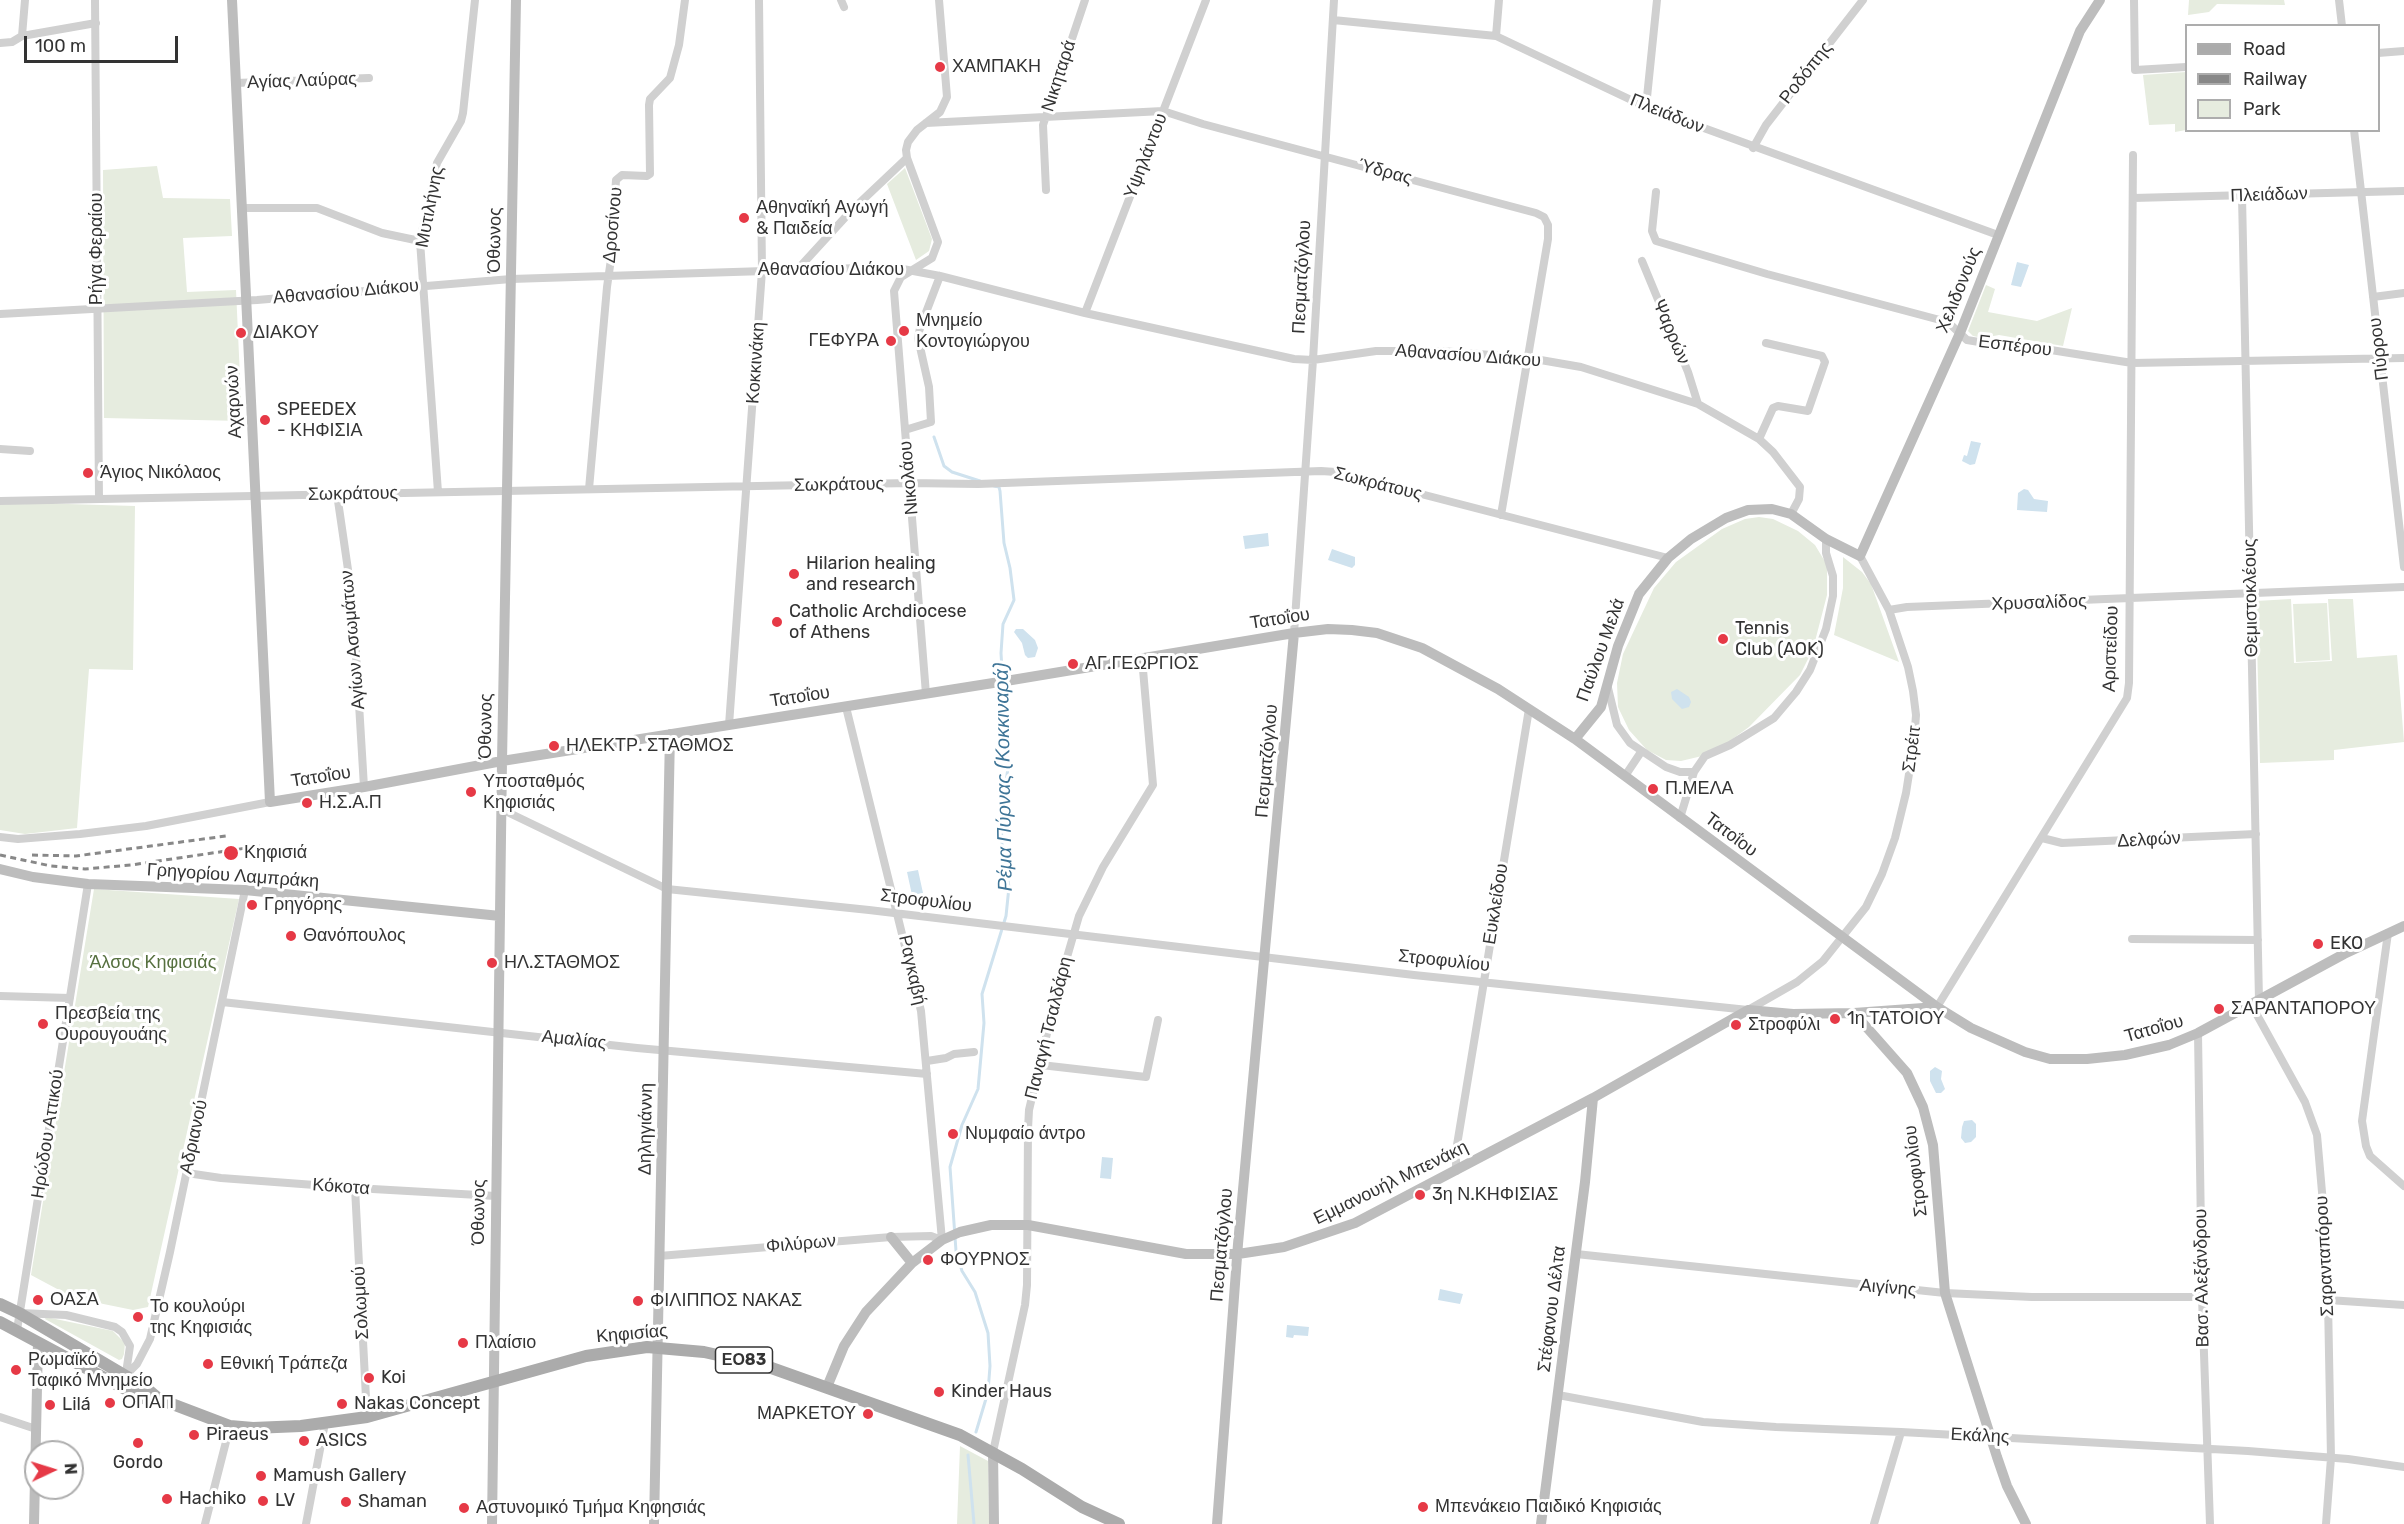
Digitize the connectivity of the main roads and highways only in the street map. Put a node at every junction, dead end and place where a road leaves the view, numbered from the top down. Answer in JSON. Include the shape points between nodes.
{"nodes":[{"id":1,"x":0,"y":1304,"type":"edge"},
{"id":2,"x":0,"y":1322,"type":"edge"},
{"id":3,"x":159,"y":1400,"type":"junction"},
{"id":4,"x":1119,"y":1524,"type":"edge"}],
"edges":[{"from":1,"to":3,"type":"main road","name":"Κηφισίας","number":"ΕΟ83","via":[[146,1388]]},
{"from":2,"to":3,"type":"main road","name":"Κηφισίας","number":"ΕΟ83","via":[[142,1398]]},
{"from":3,"to":4,"type":"main road","name":"Κηφισίας","number":"ΕΟ83","via":[[230,1426],[262,1428],[325,1423],[367,1417],[586,1356],[675,1348],[735,1358],[827,1386],[968,1438],[1091,1512]]}]}
